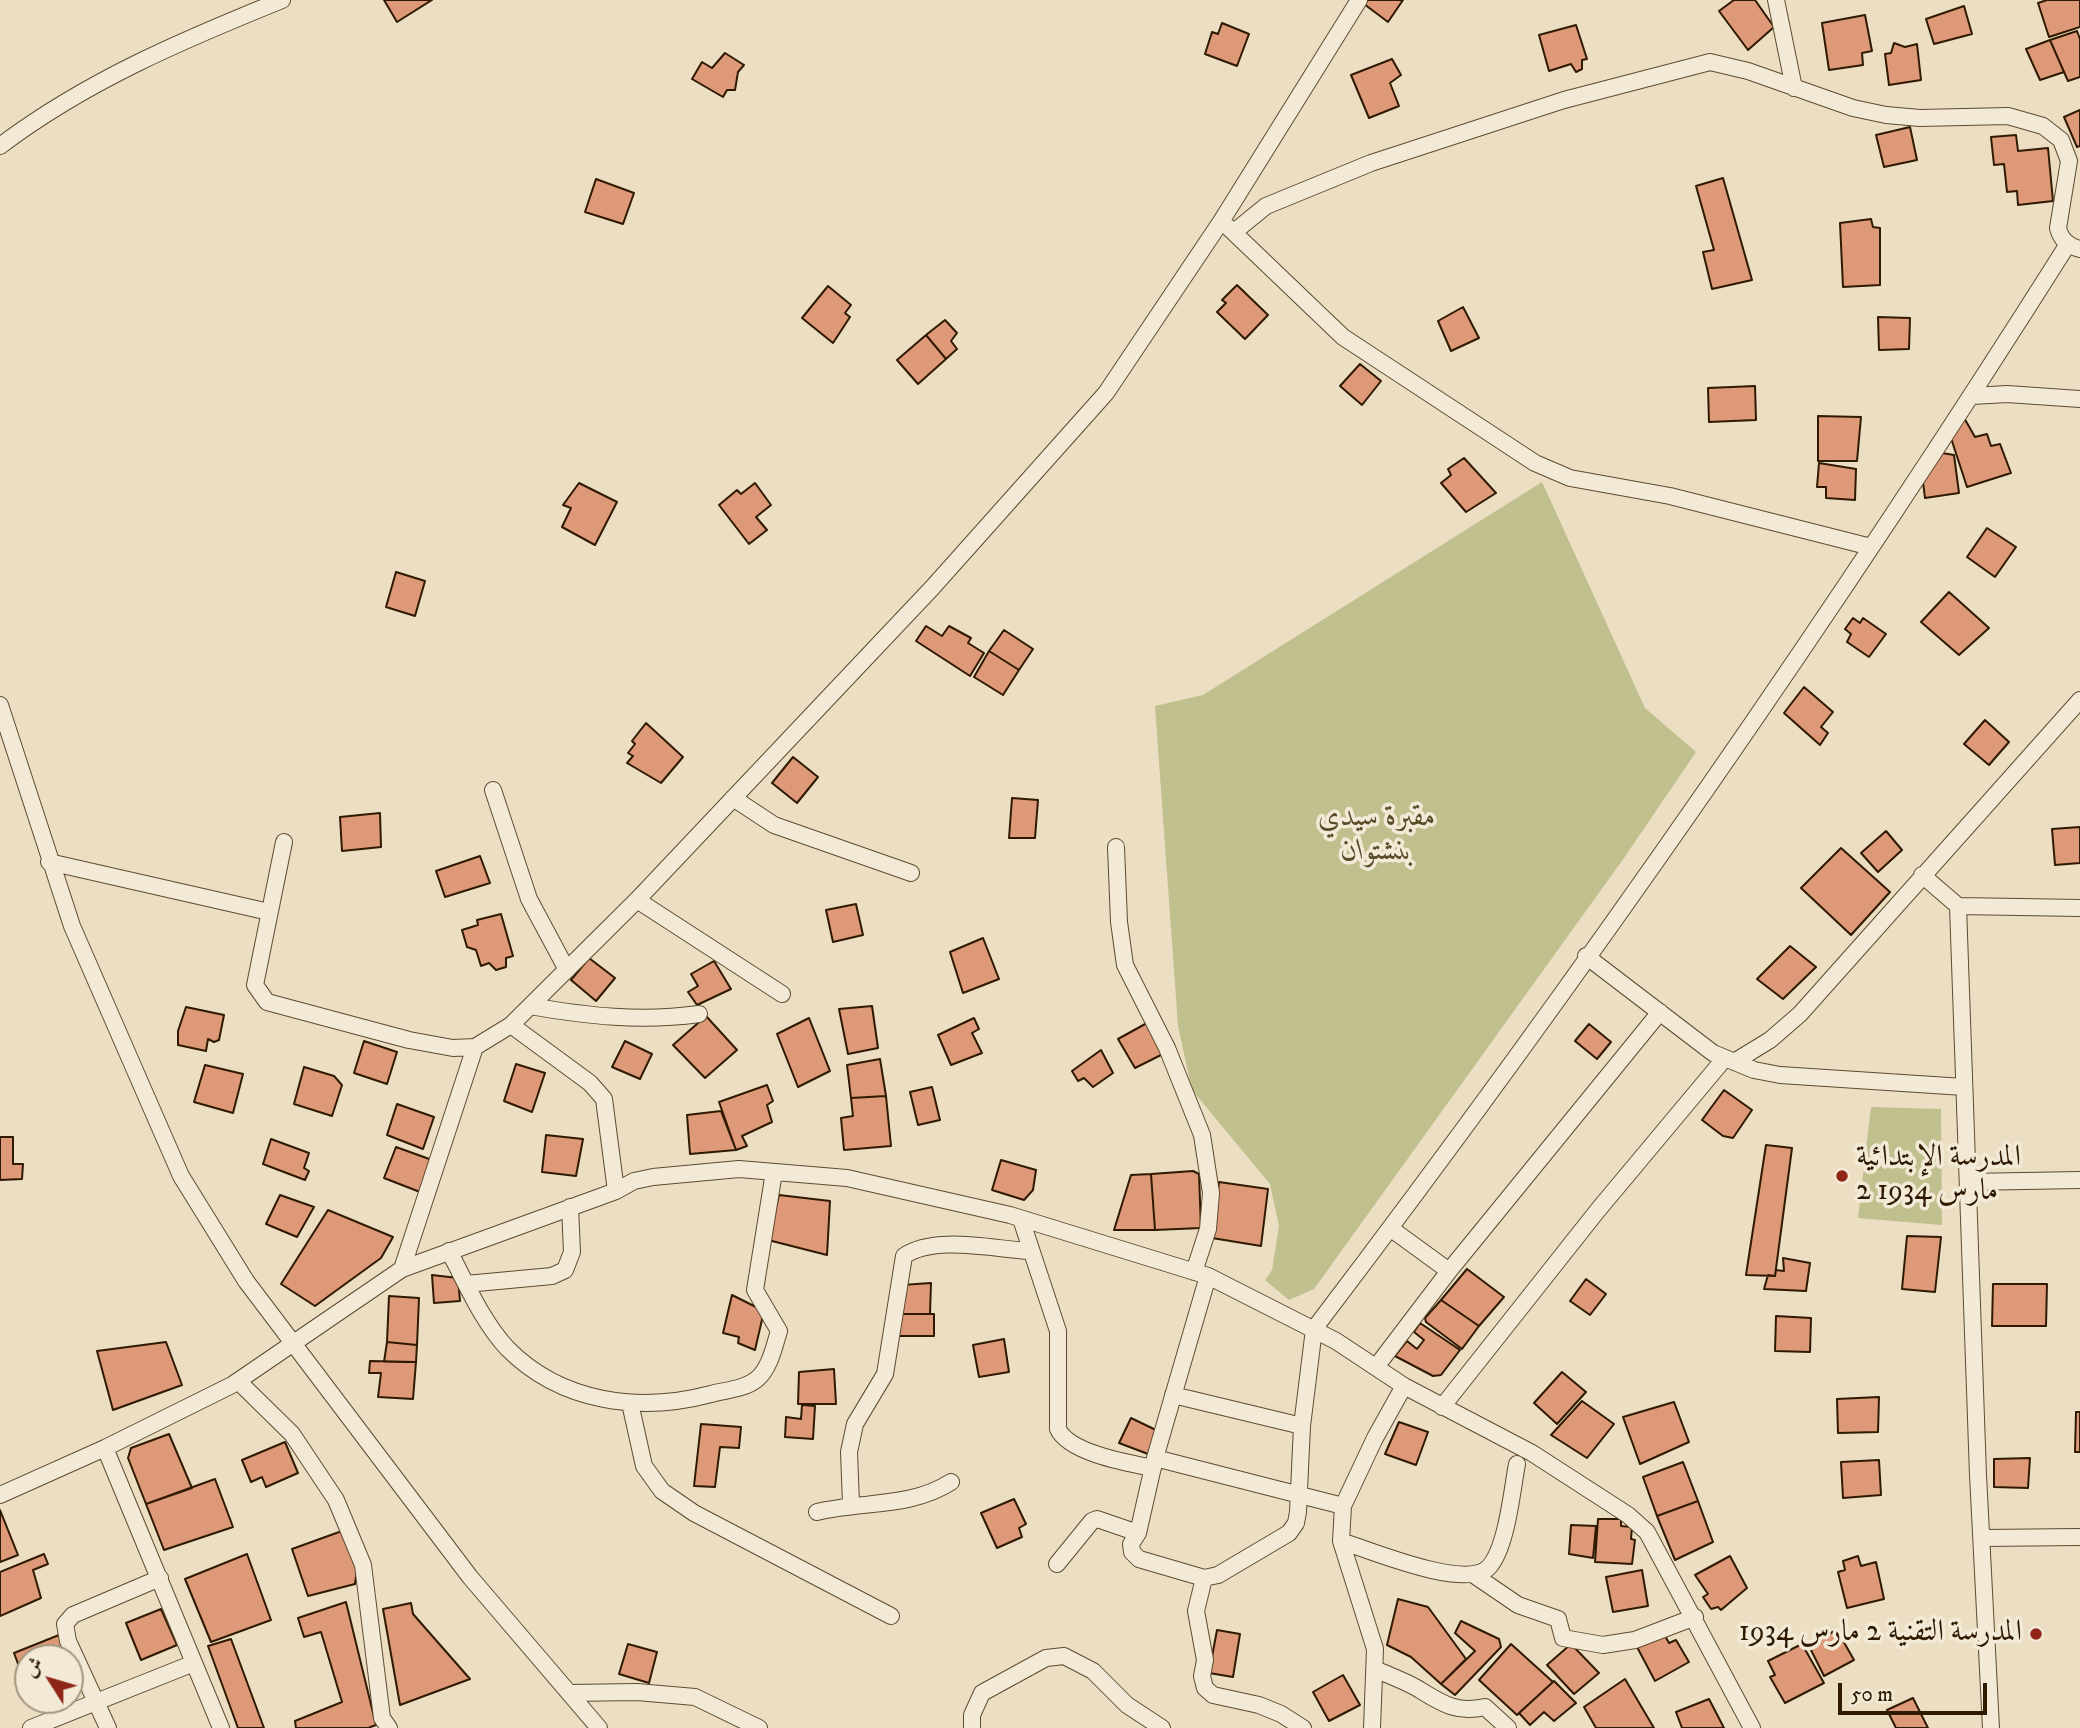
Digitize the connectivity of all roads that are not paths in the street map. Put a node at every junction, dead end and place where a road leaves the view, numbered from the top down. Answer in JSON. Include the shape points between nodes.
{"nodes":[{"id":1,"x":282,"y":0,"type":"edge"},
{"id":2,"x":1359,"y":0,"type":"edge"},
{"id":3,"x":1776,"y":0,"type":"edge"},
{"id":4,"x":1794,"y":88,"type":"junction"},
{"id":5,"x":0,"y":146,"type":"edge"},
{"id":6,"x":1222,"y":220,"type":"junction"},
{"id":7,"x":1234,"y":232,"type":"junction"},
{"id":8,"x":2074,"y":247,"type":"edge"},
{"id":9,"x":1972,"y":396,"type":"junction"},
{"id":10,"x":2080,"y":400,"type":"edge"},
{"id":11,"x":1871,"y":547,"type":"junction"},
{"id":12,"x":2080,"y":700,"type":"edge"},
{"id":13,"x":0,"y":705,"type":"edge"},
{"id":14,"x":493,"y":790,"type":"dead end"},
{"id":15,"x":733,"y":798,"type":"junction"},
{"id":16,"x":284,"y":842,"type":"dead end"},
{"id":17,"x":1116,"y":847,"type":"dead end"},
{"id":18,"x":50,"y":862,"type":"junction"},
{"id":19,"x":911,"y":873,"type":"dead end"},
{"id":20,"x":1922,"y":875,"type":"junction"},
{"id":21,"x":636,"y":900,"type":"junction"},
{"id":22,"x":1958,"y":906,"type":"junction"},
{"id":23,"x":2080,"y":908,"type":"edge"},
{"id":24,"x":269,"y":912,"type":"junction"},
{"id":25,"x":1586,"y":956,"type":"junction"},
{"id":26,"x":567,"y":970,"type":"junction"},
{"id":27,"x":782,"y":994,"type":"dead end"},
{"id":28,"x":530,"y":1006,"type":"junction"},
{"id":29,"x":1660,"y":1012,"type":"junction"},
{"id":30,"x":699,"y":1014,"type":"dead end"},
{"id":31,"x":511,"y":1025,"type":"junction"},
{"id":32,"x":475,"y":1047,"type":"junction"},
{"id":33,"x":1729,"y":1060,"type":"junction"},
{"id":34,"x":1964,"y":1087,"type":"junction"},
{"id":35,"x":774,"y":1172,"type":"junction"},
{"id":36,"x":2080,"y":1180,"type":"edge"},
{"id":37,"x":1968,"y":1182,"type":"junction"},
{"id":38,"x":615,"y":1191,"type":"junction"},
{"id":39,"x":570,"y":1207,"type":"junction"},
{"id":40,"x":1021,"y":1219,"type":"junction"},
{"id":41,"x":1390,"y":1228,"type":"junction"},
{"id":42,"x":449,"y":1251,"type":"junction"},
{"id":43,"x":1029,"y":1251,"type":"junction"},
{"id":44,"x":401,"y":1269,"type":"junction"},
{"id":45,"x":1449,"y":1271,"type":"junction"},
{"id":46,"x":1201,"y":1274,"type":"junction"},
{"id":47,"x":466,"y":1284,"type":"junction"},
{"id":48,"x":1314,"y":1329,"type":"junction"},
{"id":49,"x":295,"y":1343,"type":"junction"},
{"id":50,"x":1376,"y":1367,"type":"junction"},
{"id":51,"x":242,"y":1378,"type":"junction"},
{"id":52,"x":1404,"y":1386,"type":"junction"},
{"id":53,"x":1173,"y":1395,"type":"junction"},
{"id":54,"x":631,"y":1403,"type":"junction"},
{"id":55,"x":1442,"y":1407,"type":"junction"},
{"id":56,"x":1302,"y":1426,"type":"junction"},
{"id":57,"x":104,"y":1448,"type":"junction"},
{"id":58,"x":1154,"y":1463,"type":"junction"},
{"id":59,"x":1517,"y":1464,"type":"dead end"},
{"id":60,"x":951,"y":1482,"type":"dead end"},
{"id":61,"x":0,"y":1495,"type":"edge"},
{"id":62,"x":1299,"y":1497,"type":"junction"},
{"id":63,"x":851,"y":1504,"type":"junction"},
{"id":64,"x":1343,"y":1506,"type":"junction"},
{"id":65,"x":817,"y":1512,"type":"dead end"},
{"id":66,"x":1138,"y":1533,"type":"junction"},
{"id":67,"x":2080,"y":1537,"type":"edge"},
{"id":68,"x":1982,"y":1538,"type":"junction"},
{"id":69,"x":1341,"y":1541,"type":"junction"},
{"id":70,"x":1057,"y":1564,"type":"dead end"},
{"id":71,"x":1474,"y":1575,"type":"junction"},
{"id":72,"x":160,"y":1578,"type":"junction"},
{"id":73,"x":1203,"y":1578,"type":"junction"},
{"id":74,"x":891,"y":1616,"type":"dead end"},
{"id":75,"x":1695,"y":1617,"type":"junction"},
{"id":76,"x":194,"y":1663,"type":"junction"},
{"id":77,"x":1375,"y":1669,"type":"junction"},
{"id":78,"x":569,"y":1693,"type":"junction"},
{"id":79,"x":97,"y":1701,"type":"junction"},
{"id":80,"x":31,"y":1728,"type":"edge"},
{"id":81,"x":107,"y":1728,"type":"edge"},
{"id":82,"x":221,"y":1728,"type":"edge"},
{"id":83,"x":389,"y":1728,"type":"edge"},
{"id":84,"x":599,"y":1728,"type":"edge"},
{"id":85,"x":759,"y":1728,"type":"edge"},
{"id":86,"x":972,"y":1728,"type":"edge"},
{"id":87,"x":1162,"y":1728,"type":"edge"},
{"id":88,"x":1303,"y":1728,"type":"edge"},
{"id":89,"x":1372,"y":1728,"type":"edge"},
{"id":90,"x":1508,"y":1728,"type":"edge"},
{"id":91,"x":1752,"y":1728,"type":"edge"},
{"id":92,"x":1991,"y":1728,"type":"edge"}],
"edges":[{"from":1,"to":5,"type":"street","via":[[101,79]]},
{"from":2,"to":6,"type":"street"},
{"from":3,"to":4,"type":"street"},
{"from":4,"to":7,"type":"street","via":[[1727,65],[1696,64],[1564,100],[1371,163],[1266,206]]},
{"from":4,"to":8,"type":"street","via":[[1886,114],[2008,116],[2053,132],[2067,150],[2069,162],[2058,228],[2060,236]]},
{"from":6,"to":7,"type":"street"},
{"from":6,"to":15,"type":"street","via":[[1106,393],[932,588]]},
{"from":7,"to":11,"type":"street","via":[[1343,337],[1535,463],[1570,478],[1670,496]]},
{"from":8,"to":9,"type":"street"},
{"from":9,"to":10,"type":"street"},
{"from":9,"to":11,"type":"street"},
{"from":11,"to":25,"type":"street"},
{"from":12,"to":20,"type":"street"},
{"from":13,"to":18,"type":"street"},
{"from":14,"to":26,"type":"street","via":[[529,899]]},
{"from":15,"to":19,"type":"street","via":[[774,825]]},
{"from":15,"to":21,"type":"street"},
{"from":16,"to":24,"type":"street"},
{"from":17,"to":46,"type":"street","via":[[1125,965],[1167,1048],[1202,1135],[1211,1192]]},
{"from":18,"to":24,"type":"street"},
{"from":18,"to":49,"type":"street","via":[[72,926],[181,1177],[246,1281]]},
{"from":20,"to":22,"type":"street"},
{"from":20,"to":33,"type":"street","via":[[1785,1029]]},
{"from":21,"to":26,"type":"street"},
{"from":21,"to":27,"type":"street"},
{"from":22,"to":23,"type":"street"},
{"from":22,"to":34,"type":"street"},
{"from":24,"to":32,"type":"street","via":[[254,985],[267,1002],[409,1040]]},
{"from":25,"to":29,"type":"street"},
{"from":25,"to":41,"type":"street"},
{"from":26,"to":28,"type":"street"},
{"from":28,"to":30,"type":"street","via":[[657,1020]]},
{"from":28,"to":31,"type":"street"},
{"from":29,"to":33,"type":"street"},
{"from":29,"to":45,"type":"street"},
{"from":31,"to":32,"type":"street"},
{"from":31,"to":38,"type":"street","via":[[590,1083],[604,1099]]},
{"from":32,"to":44,"type":"street"},
{"from":33,"to":34,"type":"street","via":[[1780,1075]]},
{"from":33,"to":55,"type":"street","via":[[1598,1210]]},
{"from":34,"to":37,"type":"street"},
{"from":35,"to":38,"type":"street","via":[[739,1169],[653,1177]]},
{"from":35,"to":40,"type":"street","via":[[847,1178]]},
{"from":35,"to":54,"type":"street","via":[[755,1290],[779,1331],[759,1378],[677,1404]]},
{"from":36,"to":37,"type":"street"},
{"from":37,"to":68,"type":"street"},
{"from":38,"to":39,"type":"street"},
{"from":39,"to":42,"type":"street"},
{"from":39,"to":47,"type":"street","via":[[572,1252],[565,1270],[552,1276]]},
{"from":40,"to":43,"type":"street"},
{"from":40,"to":46,"type":"street"},
{"from":41,"to":45,"type":"street"},
{"from":41,"to":48,"type":"street"},
{"from":42,"to":44,"type":"street"},
{"from":42,"to":47,"type":"street"},
{"from":43,"to":58,"type":"street","via":[[1058,1331],[1058,1429],[1062,1437],[1096,1454]]},
{"from":43,"to":63,"type":"street","via":[[939,1244],[905,1256],[886,1374],[855,1424],[849,1452]]},
{"from":44,"to":49,"type":"street"},
{"from":45,"to":50,"type":"street"},
{"from":46,"to":48,"type":"street"},
{"from":46,"to":53,"type":"street"},
{"from":47,"to":54,"type":"street","via":[[507,1347],[529,1365],[591,1399]]},
{"from":48,"to":50,"type":"street"},
{"from":48,"to":56,"type":"street"},
{"from":49,"to":51,"type":"street"},
{"from":49,"to":78,"type":"street","via":[[470,1577]]},
{"from":50,"to":52,"type":"street"},
{"from":51,"to":57,"type":"street"},
{"from":51,"to":83,"type":"street","via":[[292,1434],[336,1500],[363,1565],[382,1718]]},
{"from":52,"to":55,"type":"street"},
{"from":52,"to":64,"type":"street"},
{"from":53,"to":56,"type":"street"},
{"from":53,"to":58,"type":"street"},
{"from":54,"to":74,"type":"street","via":[[644,1466],[662,1491],[694,1513]]},
{"from":55,"to":75,"type":"street","via":[[1532,1453],[1628,1515],[1647,1532]]},
{"from":56,"to":62,"type":"street"},
{"from":57,"to":61,"type":"street"},
{"from":57,"to":72,"type":"street"},
{"from":58,"to":62,"type":"street"},
{"from":58,"to":66,"type":"street"},
{"from":59,"to":71,"type":"street","via":[[1499,1549],[1488,1568]]},
{"from":60,"to":63,"type":"street","via":[[912,1500]]},
{"from":62,"to":64,"type":"street"},
{"from":62,"to":73,"type":"street","via":[[1296,1523],[1289,1533],[1227,1572]]},
{"from":63,"to":65,"type":"street"},
{"from":64,"to":69,"type":"street"},
{"from":66,"to":70,"type":"street","via":[[1092,1521]]},
{"from":66,"to":73,"type":"street","via":[[1131,1544],[1139,1559]]},
{"from":67,"to":68,"type":"street"},
{"from":68,"to":92,"type":"street"},
{"from":69,"to":71,"type":"street","via":[[1448,1574]]},
{"from":69,"to":77,"type":"street","via":[[1375,1649]]},
{"from":71,"to":75,"type":"street","via":[[1518,1605],[1558,1619],[1563,1638],[1603,1644],[1635,1640]]},
{"from":72,"to":76,"type":"street"},
{"from":72,"to":79,"type":"street","via":[[67,1619],[64,1630]]},
{"from":73,"to":88,"type":"street","via":[[1196,1611],[1205,1688],[1213,1695],[1270,1710]]},
{"from":75,"to":91,"type":"street"},
{"from":76,"to":79,"type":"street"},
{"from":76,"to":82,"type":"street"},
{"from":77,"to":89,"type":"street"},
{"from":77,"to":90,"type":"street","via":[[1445,1707],[1469,1711],[1485,1707]]},
{"from":78,"to":84,"type":"street"},
{"from":78,"to":85,"type":"street","via":[[695,1697]]},
{"from":79,"to":80,"type":"street"},
{"from":79,"to":81,"type":"street"},
{"from":86,"to":87,"type":"street","via":[[972,1715],[982,1693],[1046,1658],[1065,1656],[1093,1671],[1127,1704]]}]}
